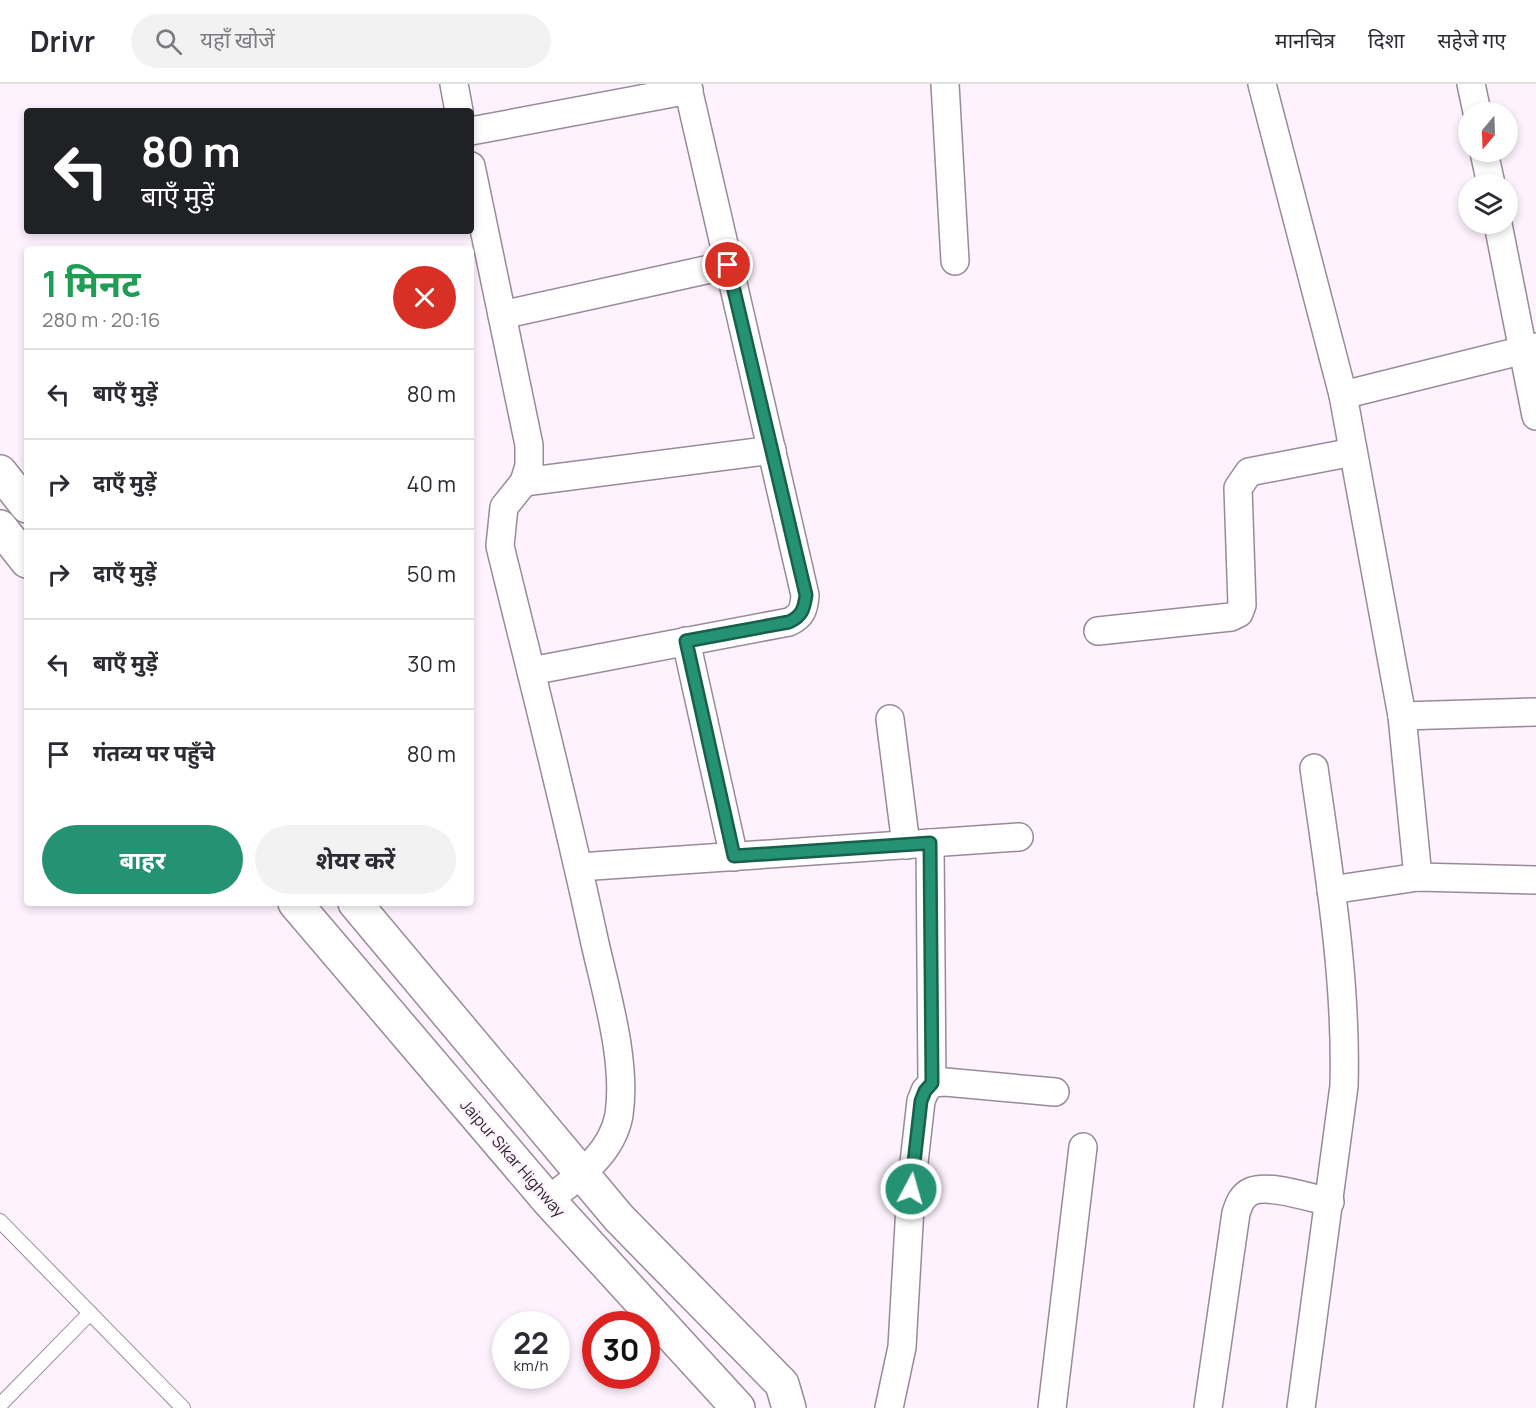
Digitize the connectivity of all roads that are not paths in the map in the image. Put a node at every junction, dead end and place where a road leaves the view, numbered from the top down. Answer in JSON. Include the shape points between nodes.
{"nodes":[{"id":1,"x":454,"y":84,"type":"edge"},
{"id":2,"x":945,"y":84,"type":"edge"},
{"id":3,"x":1262,"y":84,"type":"edge"},
{"id":4,"x":1471,"y":84,"type":"edge"},
{"id":5,"x":688,"y":87,"type":"edge"},
{"id":6,"x":1474,"y":102,"type":"edge"},
{"id":7,"x":458,"y":108,"type":"edge"},
{"id":8,"x":474,"y":130,"type":"edge"},
{"id":9,"x":474,"y":180,"type":"edge"},
{"id":10,"x":1501,"y":234,"type":"edge"},
{"id":11,"x":955,"y":261,"type":"dead end"},
{"id":12,"x":728,"y":265,"type":"junction"},
{"id":13,"x":502,"y":315,"type":"junction"},
{"id":14,"x":1530,"y":348,"type":"edge"},
{"id":15,"x":1343,"y":395,"type":"junction"},
{"id":16,"x":1536,"y":416,"type":"edge"},
{"id":17,"x":772,"y":450,"type":"junction"},
{"id":18,"x":1353,"y":452,"type":"junction"},
{"id":19,"x":0,"y":472,"type":"edge"},
{"id":20,"x":524,"y":482,"type":"junction"},
{"id":21,"x":24,"y":502,"type":"edge"},
{"id":22,"x":0,"y":527,"type":"edge"},
{"id":23,"x":24,"y":557,"type":"edge"},
{"id":24,"x":1098,"y":631,"type":"dead end"},
{"id":25,"x":686,"y":641,"type":"junction"},
{"id":26,"x":531,"y":670,"type":"junction"},
{"id":27,"x":1536,"y":712,"type":"edge"},
{"id":28,"x":1402,"y":716,"type":"junction"},
{"id":29,"x":890,"y":719,"type":"dead end"},
{"id":30,"x":1314,"y":768,"type":"dead end"},
{"id":31,"x":1019,"y":837,"type":"dead end"},
{"id":32,"x":918,"y":844,"type":"junction"},
{"id":33,"x":734,"y":856,"type":"junction"},
{"id":34,"x":579,"y":867,"type":"junction"},
{"id":35,"x":1418,"y":877,"type":"junction"},
{"id":36,"x":1536,"y":880,"type":"edge"},
{"id":37,"x":1331,"y":890,"type":"junction"},
{"id":38,"x":298,"y":906,"type":"edge"},
{"id":39,"x":357,"y":906,"type":"edge"},
{"id":40,"x":932,"y":1083,"type":"junction"},
{"id":41,"x":1055,"y":1092,"type":"dead end"},
{"id":42,"x":1083,"y":1147,"type":"dead end"},
{"id":43,"x":581,"y":1175,"type":"junction"},
{"id":44,"x":548,"y":1200,"type":"junction"},
{"id":45,"x":1330,"y":1202,"type":"junction"},
{"id":46,"x":0,"y":1221,"type":"edge"},
{"id":47,"x":90,"y":1313,"type":"junction"},
{"id":48,"x":0,"y":1405,"type":"edge"},
{"id":49,"x":183,"y":1408,"type":"edge"},
{"id":50,"x":738,"y":1408,"type":"edge"},
{"id":51,"x":789,"y":1408,"type":"edge"},
{"id":52,"x":889,"y":1408,"type":"edge"},
{"id":53,"x":1052,"y":1408,"type":"edge"},
{"id":54,"x":1208,"y":1408,"type":"edge"},
{"id":55,"x":1302,"y":1408,"type":"edge"}],
"edges":[{"from":1,"to":7,"type":"street"},
{"from":2,"to":11,"type":"street"},
{"from":3,"to":15,"type":"street"},
{"from":4,"to":6,"type":"street"},
{"from":5,"to":8,"type":"street"},
{"from":5,"to":12,"type":"street"},
{"from":9,"to":13,"type":"street"},
{"from":10,"to":14,"type":"street"},
{"from":12,"to":13,"type":"street"},
{"from":12,"to":17,"type":"street"},
{"from":13,"to":20,"type":"street","via":[[529,445]]},
{"from":14,"to":15,"type":"street"},
{"from":14,"to":16,"type":"street"},
{"from":15,"to":18,"type":"street"},
{"from":17,"to":20,"type":"street"},
{"from":17,"to":25,"type":"street","via":[[806,595],[805,606],[799,617],[789,622]]},
{"from":18,"to":24,"type":"street","via":[[1250,472],[1241,479],[1239,613]]},
{"from":18,"to":28,"type":"street"},
{"from":19,"to":21,"type":"main road"},
{"from":20,"to":26,"type":"street","via":[[504,507],[500,546]]},
{"from":22,"to":23,"type":"main road"},
{"from":25,"to":26,"type":"street"},
{"from":25,"to":33,"type":"street"},
{"from":26,"to":34,"type":"street"},
{"from":27,"to":28,"type":"street"},
{"from":28,"to":35,"type":"street"},
{"from":29,"to":32,"type":"street"},
{"from":30,"to":37,"type":"street"},
{"from":31,"to":32,"type":"street"},
{"from":32,"to":33,"type":"street"},
{"from":32,"to":40,"type":"street"},
{"from":33,"to":34,"type":"street"},
{"from":34,"to":43,"type":"street","via":[[615,1034],[620,1083],[618,1115],[611,1138]]},
{"from":35,"to":36,"type":"street"},
{"from":35,"to":37,"type":"street"},
{"from":37,"to":45,"type":"street","via":[[1345,1056]]},
{"from":38,"to":44,"type":"main road","name":"Jaipur Sikar Highway"},
{"from":39,"to":43,"type":"main road"},
{"from":40,"to":41,"type":"street"},
{"from":40,"to":52,"type":"street","via":[[921,1101],[911,1189],[902,1347]]},
{"from":42,"to":53,"type":"street"},
{"from":43,"to":44,"type":"street"},
{"from":43,"to":51,"type":"main road","via":[[782,1384]]},
{"from":44,"to":50,"type":"main road","name":"Jaipur Sikar Highway"},
{"from":45,"to":54,"type":"street","via":[[1269,1189],[1252,1191],[1242,1198],[1236,1213]]},
{"from":45,"to":55,"type":"street"},
{"from":46,"to":47,"type":"lane"},
{"from":47,"to":48,"type":"lane"},
{"from":47,"to":49,"type":"lane"}]}
